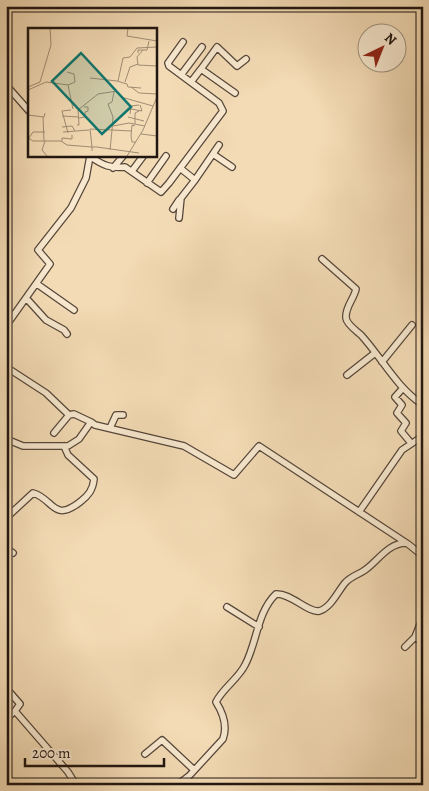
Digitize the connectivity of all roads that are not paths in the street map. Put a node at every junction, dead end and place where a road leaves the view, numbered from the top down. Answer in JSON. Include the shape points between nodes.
{"nodes":[{"id":1,"x":183,"y":42,"type":"dead end"},
{"id":2,"x":202,"y":47,"type":"dead end"},
{"id":3,"x":246,"y":58,"type":"dead end"},
{"id":4,"x":201,"y":69,"type":"junction"},
{"id":5,"x":181,"y":75,"type":"junction"},
{"id":6,"x":191,"y":82,"type":"junction"},
{"id":7,"x":6,"y":85,"type":"edge"},
{"id":8,"x":235,"y":93,"type":"dead end"},
{"id":9,"x":28,"y":110,"type":"edge"},
{"id":10,"x":219,"y":145,"type":"dead end"},
{"id":11,"x":213,"y":154,"type":"junction"},
{"id":12,"x":90,"y":156,"type":"edge"},
{"id":13,"x":123,"y":156,"type":"edge"},
{"id":14,"x":143,"y":156,"type":"edge"},
{"id":15,"x":166,"y":156,"type":"dead end"},
{"id":16,"x":232,"y":167,"type":"dead end"},
{"id":17,"x":113,"y":168,"type":"junction"},
{"id":18,"x":180,"y":168,"type":"junction"},
{"id":19,"x":132,"y":171,"type":"junction"},
{"id":20,"x":195,"y":180,"type":"junction"},
{"id":21,"x":147,"y":183,"type":"junction"},
{"id":22,"x":181,"y":198,"type":"junction"},
{"id":23,"x":173,"y":209,"type":"dead end"},
{"id":24,"x":179,"y":218,"type":"dead end"},
{"id":25,"x":322,"y":258,"type":"dead end"},
{"id":26,"x":37,"y":284,"type":"junction"},
{"id":27,"x":27,"y":299,"type":"junction"},
{"id":28,"x":74,"y":310,"type":"dead end"},
{"id":29,"x":412,"y":325,"type":"dead end"},
{"id":30,"x":6,"y":326,"type":"edge"},
{"id":31,"x":67,"y":334,"type":"dead end"},
{"id":32,"x":375,"y":353,"type":"junction"},
{"id":33,"x":382,"y":362,"type":"junction"},
{"id":34,"x":6,"y":367,"type":"edge"},
{"id":35,"x":347,"y":375,"type":"dead end"},
{"id":36,"x":403,"y":388,"type":"junction"},
{"id":37,"x":423,"y":405,"type":"edge"},
{"id":38,"x":69,"y":415,"type":"junction"},
{"id":39,"x":123,"y":415,"type":"dead end"},
{"id":40,"x":91,"y":422,"type":"junction"},
{"id":41,"x":110,"y":428,"type":"junction"},
{"id":42,"x":54,"y":433,"type":"dead end"},
{"id":43,"x":423,"y":436,"type":"edge"},
{"id":44,"x":6,"y":439,"type":"edge"},
{"id":45,"x":411,"y":443,"type":"junction"},
{"id":46,"x":64,"y":446,"type":"junction"},
{"id":47,"x":359,"y":512,"type":"junction"},
{"id":48,"x":6,"y":518,"type":"edge"},
{"id":49,"x":408,"y":544,"type":"junction"},
{"id":50,"x":6,"y":548,"type":"edge"},
{"id":51,"x":12,"y":553,"type":"dead end"},
{"id":52,"x":423,"y":556,"type":"edge"},
{"id":53,"x":227,"y":606,"type":"dead end"},
{"id":54,"x":423,"y":617,"type":"edge"},
{"id":55,"x":259,"y":627,"type":"junction"},
{"id":56,"x":415,"y":637,"type":"junction"},
{"id":57,"x":423,"y":643,"type":"edge"},
{"id":58,"x":406,"y":647,"type":"dead end"},
{"id":59,"x":6,"y":688,"type":"edge"},
{"id":60,"x":15,"y":711,"type":"junction"},
{"id":61,"x":6,"y":719,"type":"edge"},
{"id":62,"x":145,"y":754,"type":"dead end"},
{"id":63,"x":193,"y":769,"type":"junction"},
{"id":64,"x":76,"y":785,"type":"edge"},
{"id":65,"x":177,"y":785,"type":"edge"}],
"edges":[{"from":1,"to":5,"type":"street","via":[[168,63]]},
{"from":2,"to":5,"type":"street"},
{"from":3,"to":4,"type":"street","via":[[238,66],[217,47]]},
{"from":4,"to":6,"type":"street"},
{"from":4,"to":8,"type":"street"},
{"from":5,"to":6,"type":"street"},
{"from":6,"to":18,"type":"street","via":[[219,103],[223,110]]},
{"from":7,"to":9,"type":"street"},
{"from":10,"to":11,"type":"street"},
{"from":11,"to":16,"type":"street"},
{"from":11,"to":20,"type":"street"},
{"from":12,"to":17,"type":"street"},
{"from":12,"to":26,"type":"street","via":[[86,178],[71,208],[38,250],[50,264]]},
{"from":13,"to":17,"type":"street"},
{"from":14,"to":19,"type":"street"},
{"from":15,"to":21,"type":"street"},
{"from":17,"to":19,"type":"street","via":[[125,166]]},
{"from":18,"to":20,"type":"street"},
{"from":18,"to":21,"type":"street","via":[[161,192]]},
{"from":19,"to":21,"type":"street"},
{"from":20,"to":22,"type":"street"},
{"from":22,"to":23,"type":"street"},
{"from":22,"to":24,"type":"street"},
{"from":25,"to":32,"type":"street","via":[[356,289],[346,318]]},
{"from":26,"to":27,"type":"street"},
{"from":26,"to":28,"type":"street"},
{"from":27,"to":30,"type":"street"},
{"from":27,"to":31,"type":"street","via":[[46,320]]},
{"from":29,"to":33,"type":"street"},
{"from":32,"to":33,"type":"street"},
{"from":32,"to":35,"type":"street"},
{"from":33,"to":36,"type":"street"},
{"from":34,"to":38,"type":"street","via":[[39,387]]},
{"from":36,"to":37,"type":"street"},
{"from":36,"to":45,"type":"street","via":[[396,396],[402,405],[397,413],[406,423],[401,432]]},
{"from":38,"to":40,"type":"street"},
{"from":38,"to":42,"type":"street"},
{"from":39,"to":41,"type":"street","via":[[116,414]]},
{"from":40,"to":41,"type":"street"},
{"from":40,"to":46,"type":"street","via":[[73,444]]},
{"from":41,"to":47,"type":"street","via":[[184,446],[234,474],[259,446]]},
{"from":43,"to":45,"type":"street"},
{"from":44,"to":46,"type":"street","via":[[23,446]]},
{"from":45,"to":47,"type":"street","via":[[402,450]]},
{"from":46,"to":48,"type":"street","via":[[68,455],[94,479],[91,492],[64,511],[33,493]]},
{"from":47,"to":49,"type":"street"},
{"from":49,"to":52,"type":"street"},
{"from":49,"to":55,"type":"street","via":[[391,547],[364,571],[350,578],[322,610],[316,611],[286,595],[276,594],[267,605]]},
{"from":50,"to":51,"type":"street"},
{"from":53,"to":55,"type":"street"},
{"from":54,"to":56,"type":"street"},
{"from":55,"to":63,"type":"street","via":[[246,664],[216,702],[224,716],[223,738]]},
{"from":56,"to":57,"type":"street"},
{"from":56,"to":58,"type":"street"},
{"from":59,"to":60,"type":"street","via":[[20,704]]},
{"from":60,"to":61,"type":"street"},
{"from":60,"to":64,"type":"street"},
{"from":62,"to":63,"type":"street","via":[[162,740]]},
{"from":63,"to":65,"type":"street"}]}
